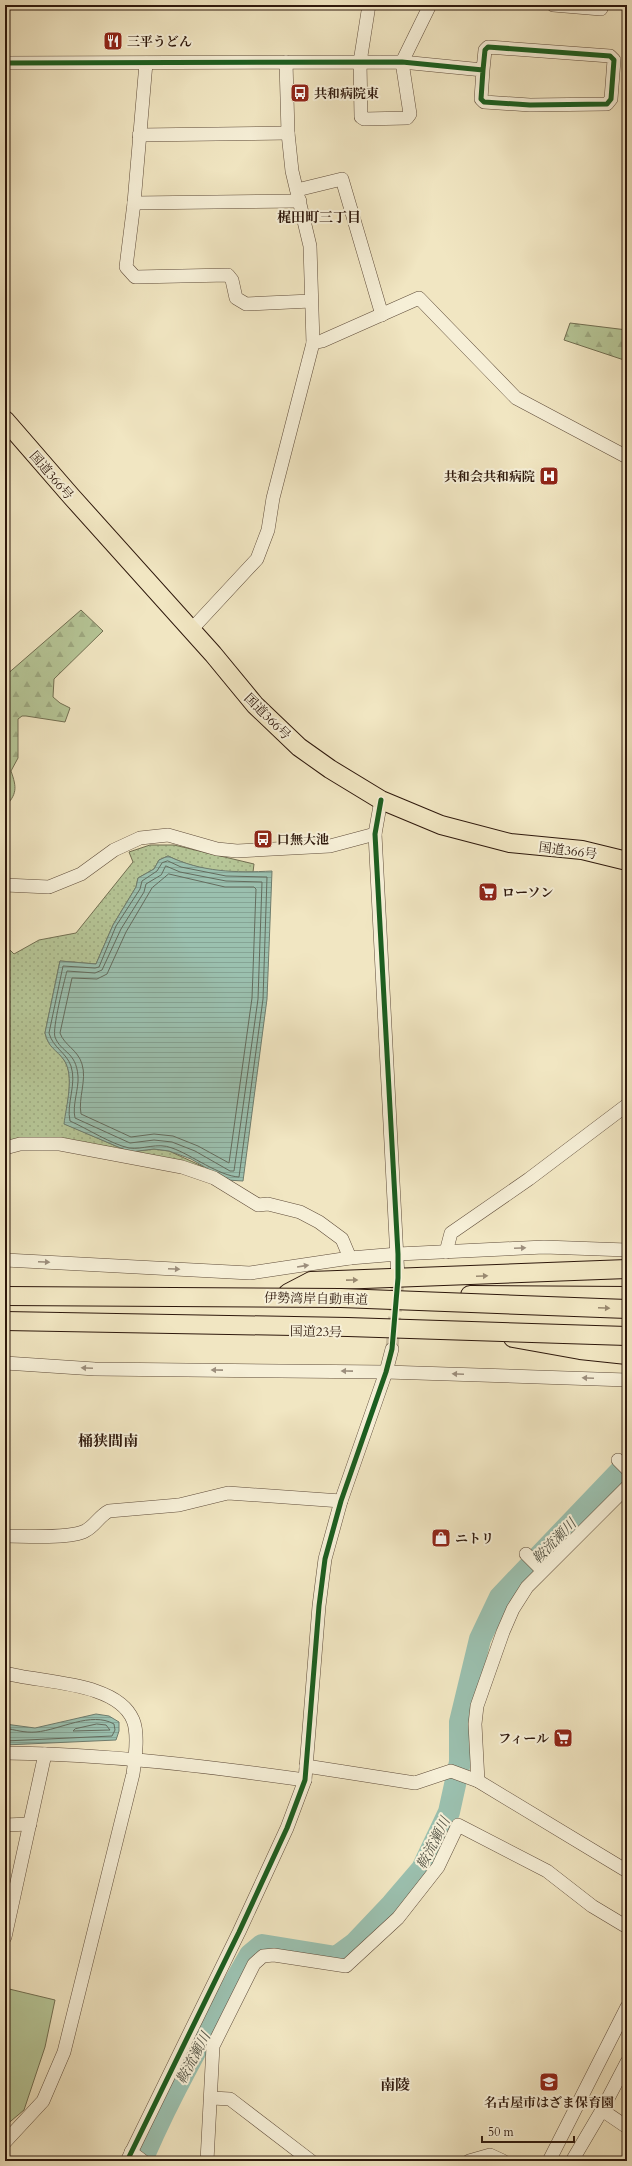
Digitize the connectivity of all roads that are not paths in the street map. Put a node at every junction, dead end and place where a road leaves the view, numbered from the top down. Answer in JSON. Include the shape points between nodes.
{"nodes":[{"id":1,"x":369,"y":5,"type":"edge"},
{"id":2,"x":430,"y":5,"type":"edge"},
{"id":3,"x":553,"y":5,"type":"edge"},
{"id":4,"x":601,"y":5,"type":"edge"},
{"id":5,"x":146,"y":62,"type":"junction"},
{"id":6,"x":286,"y":62,"type":"junction"},
{"id":7,"x":360,"y":62,"type":"junction"},
{"id":8,"x":402,"y":62,"type":"junction"},
{"id":9,"x":5,"y":63,"type":"edge"},
{"id":10,"x":483,"y":70,"type":"junction"},
{"id":11,"x":288,"y":133,"type":"junction"},
{"id":12,"x":139,"y":135,"type":"junction"},
{"id":13,"x":299,"y":196,"type":"junction"},
{"id":14,"x":134,"y":203,"type":"junction"},
{"id":15,"x":311,"y":301,"type":"junction"},
{"id":16,"x":382,"y":315,"type":"junction"},
{"id":17,"x":313,"y":343,"type":"junction"},
{"id":18,"x":5,"y":420,"type":"edge"},
{"id":19,"x":627,"y":457,"type":"edge"},
{"id":20,"x":191,"y":630,"type":"junction"},
{"id":21,"x":381,"y":800,"type":"junction"},
{"id":22,"x":375,"y":834,"type":"junction"},
{"id":23,"x":627,"y":861,"type":"edge"},
{"id":24,"x":5,"y":885,"type":"edge"},
{"id":25,"x":627,"y":1104,"type":"edge"},
{"id":26,"x":5,"y":1148,"type":"edge"},
{"id":27,"x":627,"y":1250,"type":"edge"},
{"id":28,"x":446,"y":1252,"type":"junction"},
{"id":29,"x":398,"y":1254,"type":"junction"},
{"id":30,"x":350,"y":1258,"type":"junction"},
{"id":31,"x":5,"y":1260,"type":"edge"},
{"id":32,"x":627,"y":1269,"type":"edge"},
{"id":33,"x":398,"y":1278,"type":"tunnel mouth"},
{"id":34,"x":5,"y":1292,"type":"edge"},
{"id":35,"x":288,"y":1293,"type":"junction"},
{"id":36,"x":5,"y":1296,"type":"edge"},
{"id":37,"x":627,"y":1296,"type":"edge"},
{"id":38,"x":627,"y":1309,"type":"edge"},
{"id":39,"x":5,"y":1321,"type":"edge"},
{"id":40,"x":5,"y":1324,"type":"edge"},
{"id":41,"x":498,"y":1335,"type":"junction"},
{"id":42,"x":627,"y":1337,"type":"edge"},
{"id":43,"x":392,"y":1349,"type":"tunnel mouth"},
{"id":44,"x":627,"y":1355,"type":"edge"},
{"id":45,"x":5,"y":1363,"type":"edge"},
{"id":46,"x":386,"y":1372,"type":"junction"},
{"id":47,"x":627,"y":1380,"type":"edge"},
{"id":48,"x":627,"y":1487,"type":"edge"},
{"id":49,"x":341,"y":1501,"type":"junction"},
{"id":50,"x":5,"y":1536,"type":"edge"},
{"id":51,"x":526,"y":1554,"type":"dead end"},
{"id":52,"x":538,"y":1566,"type":"dead end"},
{"id":53,"x":5,"y":1673,"type":"edge"},
{"id":54,"x":5,"y":1753,"type":"edge"},
{"id":55,"x":45,"y":1754,"type":"junction"},
{"id":56,"x":135,"y":1758,"type":"junction"},
{"id":57,"x":306,"y":1766,"type":"junction"},
{"id":58,"x":305,"y":1780,"type":"junction"},
{"id":59,"x":477,"y":1781,"type":"junction"},
{"id":60,"x":30,"y":1824,"type":"junction"},
{"id":61,"x":5,"y":1825,"type":"edge"},
{"id":62,"x":627,"y":1871,"type":"edge"},
{"id":63,"x":627,"y":1927,"type":"edge"},
{"id":64,"x":5,"y":1937,"type":"edge"},
{"id":65,"x":627,"y":2007,"type":"edge"},
{"id":66,"x":627,"y":2062,"type":"edge"},
{"id":67,"x":212,"y":2098,"type":"junction"},
{"id":68,"x":602,"y":2110,"type":"junction"},
{"id":69,"x":627,"y":2127,"type":"edge"},
{"id":70,"x":5,"y":2142,"type":"edge"},
{"id":71,"x":129,"y":2156,"type":"edge"},
{"id":72,"x":296,"y":2156,"type":"edge"},
{"id":73,"x":143,"y":2161,"type":"edge"},
{"id":74,"x":207,"y":2161,"type":"edge"},
{"id":75,"x":311,"y":2161,"type":"edge"},
{"id":76,"x":469,"y":2161,"type":"edge"},
{"id":77,"x":502,"y":2161,"type":"edge"},
{"id":78,"x":549,"y":2161,"type":"edge"},
{"id":79,"x":572,"y":2161,"type":"edge"}],
"edges":[{"from":1,"to":7,"type":"street"},
{"from":2,"to":8,"type":"street"},
{"from":3,"to":4,"type":"street","via":[[601,9]]},
{"from":5,"to":6,"type":"street"},
{"from":5,"to":9,"type":"street"},
{"from":5,"to":12,"type":"street"},
{"from":6,"to":7,"type":"street"},
{"from":6,"to":11,"type":"street"},
{"from":7,"to":8,"type":"street"},
{"from":7,"to":8,"type":"street","via":[[361,117],[364,120],[407,118],[410,114]]},
{"from":8,"to":10,"type":"street"},
{"from":10,"to":10,"type":"street","via":[[485,50],[488,48],[610,56],[614,60],[611,99],[607,104],[530,105],[484,102],[481,99]]},
{"from":11,"to":12,"type":"street"},
{"from":11,"to":13,"type":"street","via":[[292,171]]},
{"from":12,"to":14,"type":"street"},
{"from":13,"to":14,"type":"street"},
{"from":13,"to":15,"type":"street","via":[[310,246]]},
{"from":13,"to":16,"type":"street","via":[[342,179]]},
{"from":14,"to":15,"type":"street","via":[[126,267],[135,277],[228,275],[232,280],[236,298],[246,304]]},
{"from":15,"to":17,"type":"street"},
{"from":16,"to":17,"type":"street"},
{"from":16,"to":19,"type":"street","via":[[419,298],[516,398]]},
{"from":17,"to":20,"type":"street","via":[[273,498],[268,530],[257,559]]},
{"from":18,"to":20,"type":"highway","name":"国道366号"},
{"from":20,"to":21,"type":"highway","name":"国道366号","via":[[255,705],[299,747]]},
{"from":21,"to":22,"type":"street"},
{"from":21,"to":23,"type":"highway","name":"国道366号","via":[[441,825],[510,843],[582,850]]},
{"from":22,"to":24,"type":"street","via":[[330,846],[237,851],[217,849],[168,835],[140,838],[114,850],[81,874],[49,887]]},
{"from":22,"to":29,"type":"street"},
{"from":25,"to":28,"type":"street","via":[[529,1179],[451,1233]]},
{"from":26,"to":30,"type":"street","via":[[20,1144],[60,1144],[182,1168],[214,1178],[258,1205],[268,1204],[300,1212],[319,1222],[342,1239]]},
{"from":28,"to":27,"type":"street","one_way":true,"via":[[544,1247]]},
{"from":28,"to":29,"type":"street"},
{"from":29,"to":30,"type":"street"},
{"from":29,"to":33,"type":"street"},
{"from":31,"to":30,"type":"street","one_way":true,"via":[[250,1273]]},
{"from":35,"to":32,"type":"highway","one_way":true,"via":[[311,1281]]},
{"from":34,"to":35,"type":"highway"},
{"from":35,"to":37,"type":"highway"},
{"from":36,"to":38,"type":"highway","name":"伊勢湾岸自動車道","one_way":true,"bridge":true,"via":[[341,1298]]},
{"from":39,"to":42,"type":"highway","bridge":true,"via":[[348,1327]]},
{"from":40,"to":41,"type":"highway","name":"国道23号"},
{"from":41,"to":42,"type":"highway","name":"国道23号","bridge":true},
{"from":41,"to":44,"type":"highway","via":[[580,1350]]},
{"from":43,"to":46,"type":"street"},
{"from":46,"to":45,"type":"street","one_way":true,"via":[[95,1369]]},
{"from":47,"to":46,"type":"street","one_way":true},
{"from":46,"to":49,"type":"street"},
{"from":48,"to":59,"type":"street","via":[[527,1587],[514,1609],[503,1632],[478,1706],[475,1724]]},
{"from":49,"to":50,"type":"street","via":[[228,1493],[179,1505],[109,1511],[83,1532]]},
{"from":49,"to":57,"type":"street","via":[[325,1559]]},
{"from":51,"to":52,"type":"street"},
{"from":53,"to":56,"type":"street","via":[[84,1688],[108,1696],[123,1706],[133,1719],[136,1731]]},
{"from":54,"to":55,"type":"street"},
{"from":55,"to":56,"type":"street"},
{"from":55,"to":60,"type":"street"},
{"from":56,"to":58,"type":"street"},
{"from":56,"to":70,"type":"street","via":[[64,2052],[43,2101]]},
{"from":57,"to":58,"type":"street"},
{"from":57,"to":59,"type":"street","via":[[415,1783],[451,1771]]},
{"from":58,"to":71,"type":"street","via":[[287,1828],[239,1932]]},
{"from":59,"to":62,"type":"street"},
{"from":60,"to":61,"type":"street"},
{"from":60,"to":64,"type":"street"},
{"from":63,"to":67,"type":"street","via":[[592,1906],[546,1871],[458,1825],[438,1867],[398,1918],[346,1966],[274,1955],[264,1956],[254,1964],[213,2046]]},
{"from":65,"to":78,"type":"street"},
{"from":66,"to":68,"type":"street"},
{"from":67,"to":72,"type":"street","via":[[230,2099]]},
{"from":67,"to":74,"type":"street"},
{"from":68,"to":69,"type":"street"},
{"from":68,"to":79,"type":"street"},
{"from":71,"to":73,"type":"street"},
{"from":72,"to":75,"type":"street"},
{"from":76,"to":77,"type":"street","via":[[490,2155]]}]}
